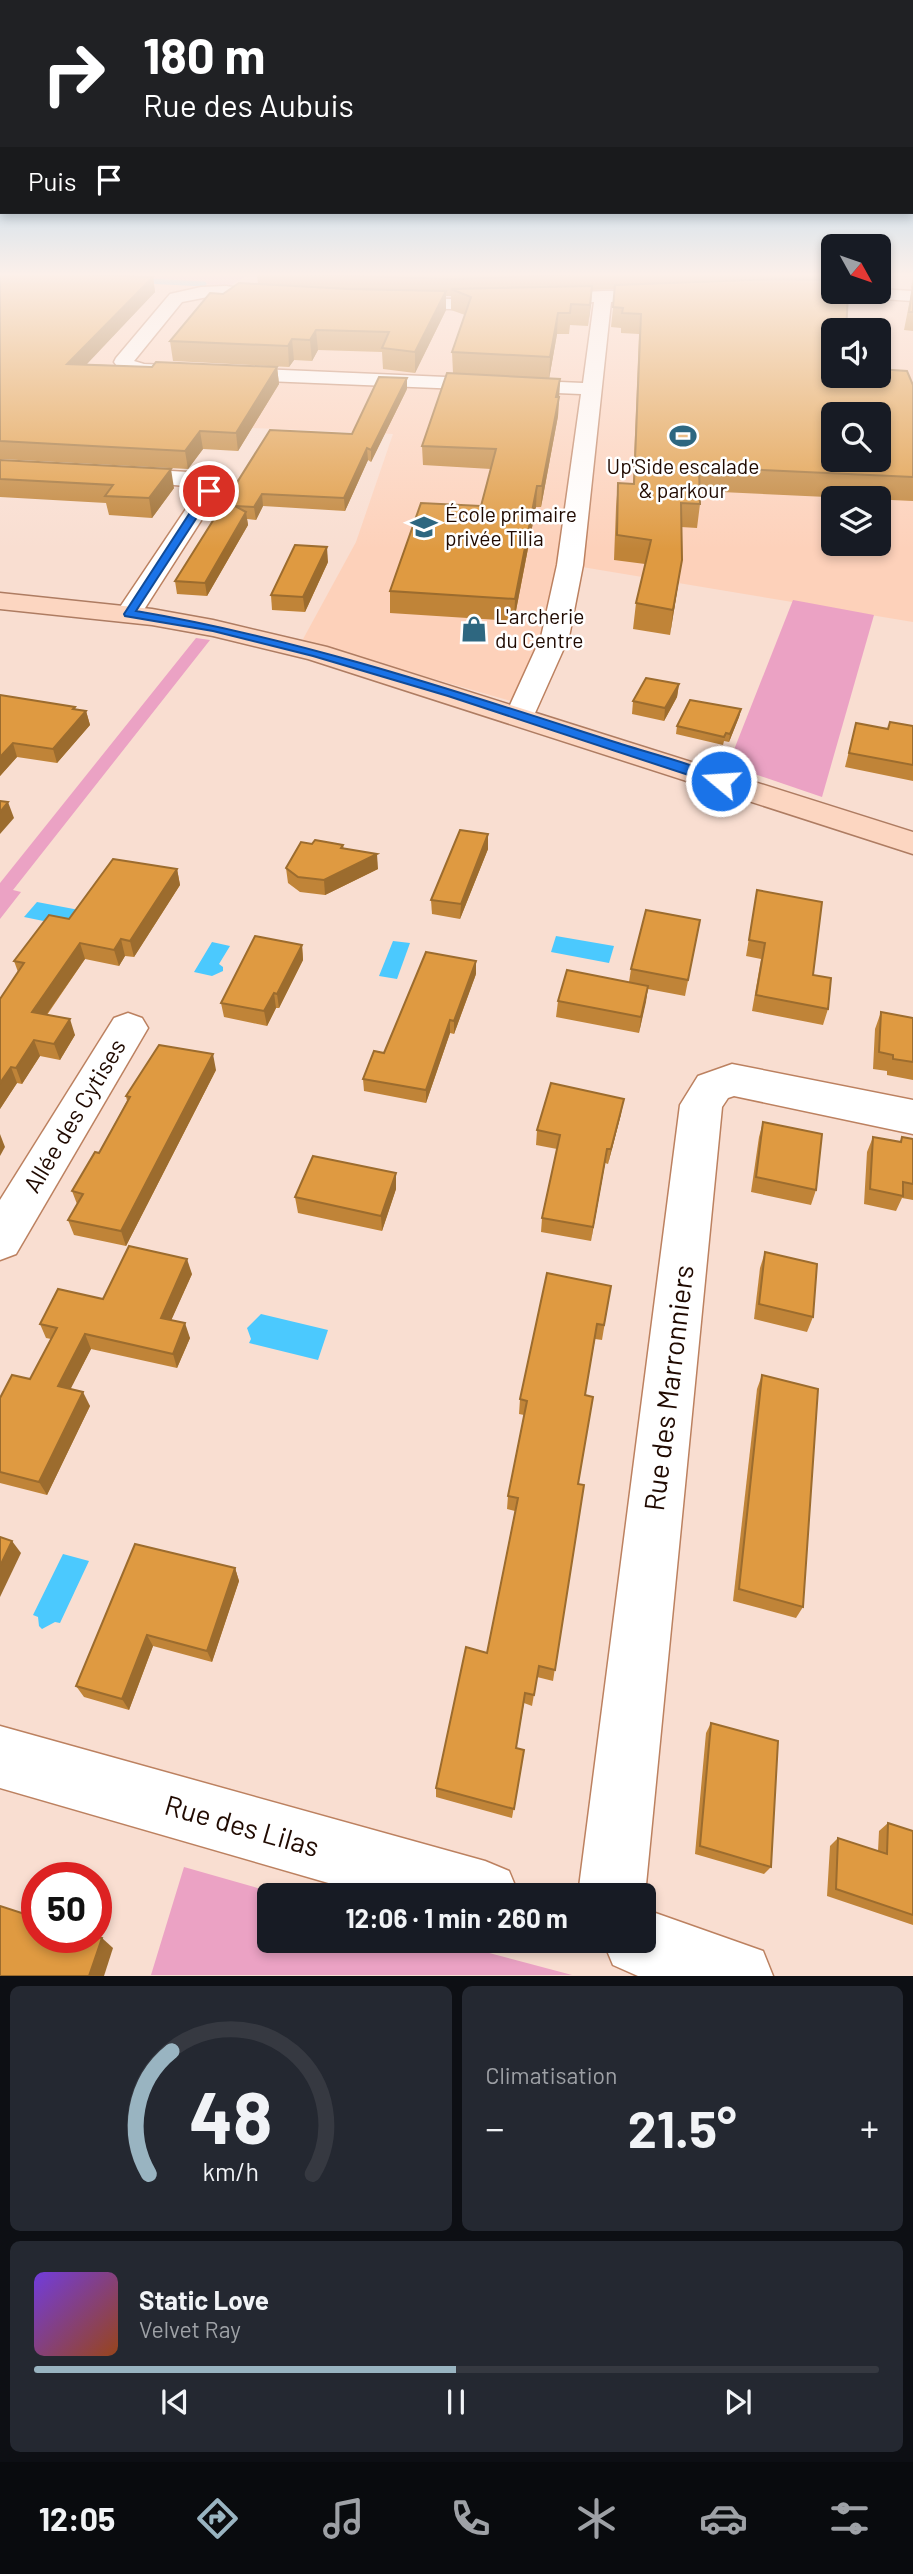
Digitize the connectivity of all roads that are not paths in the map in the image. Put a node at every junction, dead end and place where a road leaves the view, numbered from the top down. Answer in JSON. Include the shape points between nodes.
{"nodes":[{"id":1,"x":128,"y":365,"type":"edge"},
{"id":2,"x":596,"y":365,"type":"edge"},
{"id":3,"x":593,"y":389,"type":"junction"},
{"id":4,"x":94,"y":474,"type":"edge"},
{"id":5,"x":0,"y":601,"type":"edge"},
{"id":6,"x":129,"y":614,"type":"junction"},
{"id":7,"x":520,"y":716,"type":"junction"},
{"id":8,"x":913,"y":844,"type":"edge"},
{"id":9,"x":128,"y":1028,"type":"dead end"},
{"id":10,"x":913,"y":1116,"type":"edge"},
{"id":11,"x":0,"y":1240,"type":"edge"},
{"id":12,"x":0,"y":1757,"type":"edge"},
{"id":13,"x":443,"y":1883,"type":"edge"},
{"id":14,"x":612,"y":1883,"type":"edge"},
{"id":15,"x":656,"y":1948,"type":"edge"},
{"id":16,"x":738,"y":1976,"type":"edge"}],
"edges":[{"from":1,"to":3,"type":"street","via":[[144,370]]},
{"from":2,"to":3,"type":"street"},
{"from":3,"to":7,"type":"street","via":[[570,565],[555,637]]},
{"from":4,"to":6,"type":"street","via":[[188,479],[201,481],[209,491]]},
{"from":5,"to":6,"type":"main road"},
{"from":6,"to":7,"type":"main road","via":[[317,653]]},
{"from":7,"to":8,"type":"main road"},
{"from":9,"to":11,"type":"street","name":"Allée des Cytises"},
{"from":10,"to":14,"type":"street","name":"Rue des Marronniers","via":[[732,1080],[713,1087],[701,1105]]},
{"from":12,"to":13,"type":"street","name":"Rue des Lilas"},
{"from":15,"to":16,"type":"street"}]}
